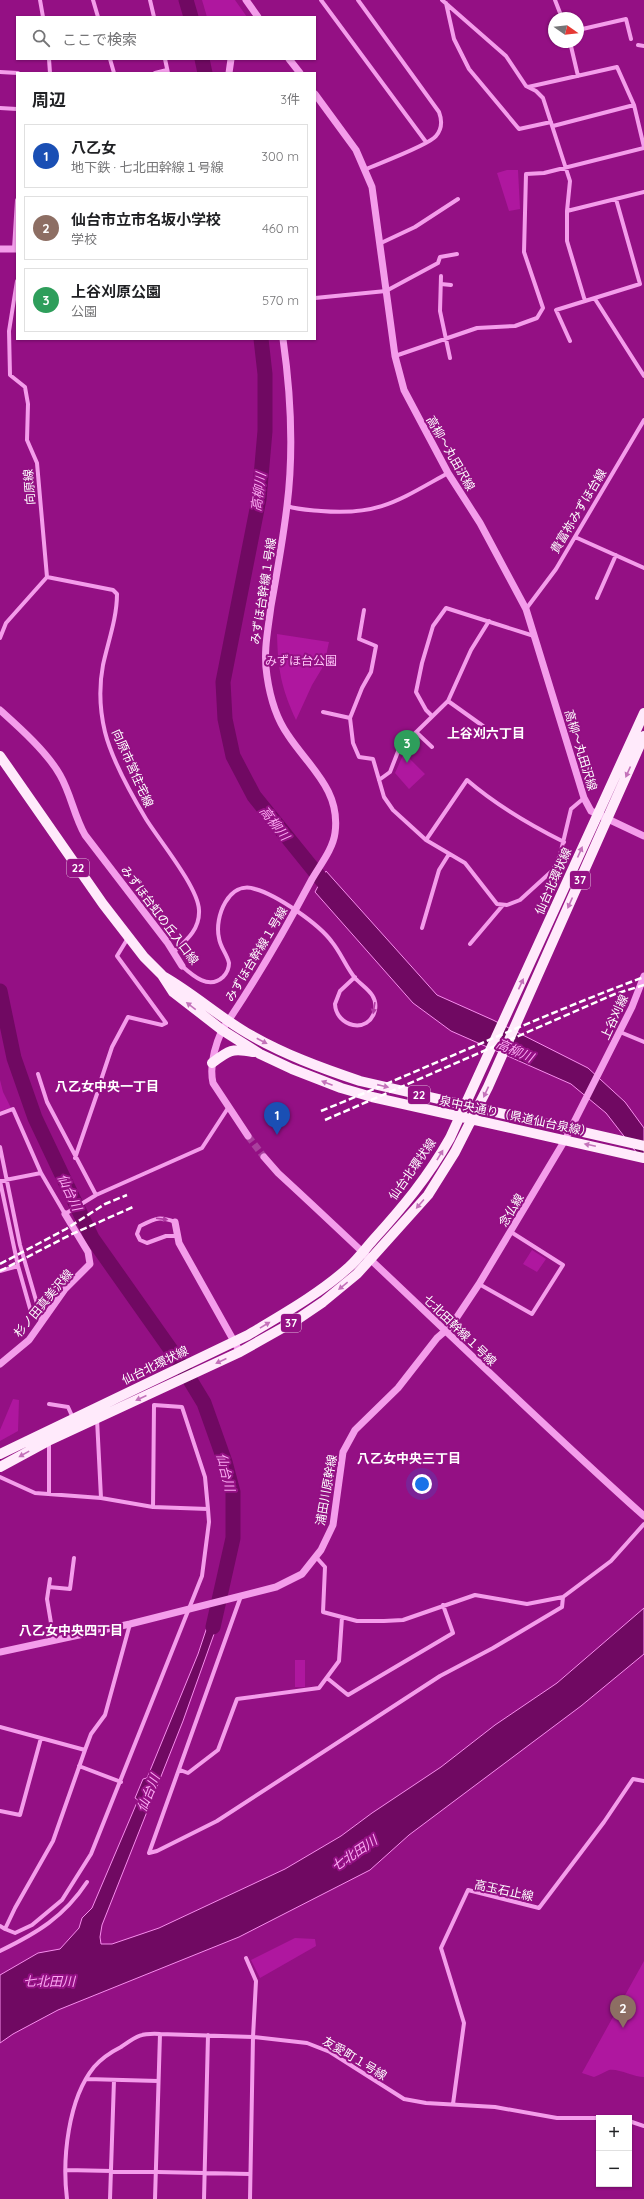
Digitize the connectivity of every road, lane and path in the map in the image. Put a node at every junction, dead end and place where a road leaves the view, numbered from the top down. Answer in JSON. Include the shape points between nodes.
{"nodes":[{"id":1,"x":40,"y":0,"type":"edge"},
{"id":2,"x":93,"y":0,"type":"edge"},
{"id":3,"x":150,"y":0,"type":"edge"},
{"id":4,"x":246,"y":0,"type":"edge"},
{"id":5,"x":321,"y":0,"type":"edge"},
{"id":6,"x":358,"y":0,"type":"edge"},
{"id":7,"x":442,"y":0,"type":"edge"},
{"id":8,"x":555,"y":0,"type":"edge"},
{"id":9,"x":446,"y":3,"type":"junction"},
{"id":10,"x":560,"y":12,"type":"edge"},
{"id":11,"x":43,"y":16,"type":"edge"},
{"id":12,"x":98,"y":16,"type":"edge"},
{"id":13,"x":154,"y":16,"type":"edge"},
{"id":14,"x":257,"y":16,"type":"edge"},
{"id":15,"x":584,"y":29,"type":"edge"},
{"id":16,"x":631,"y":38,"type":"dead end"},
{"id":17,"x":638,"y":45,"type":"dead end"},
{"id":18,"x":644,"y":46,"type":"edge"},
{"id":19,"x":571,"y":48,"type":"edge"},
{"id":20,"x":49,"y":60,"type":"edge"},
{"id":21,"x":110,"y":60,"type":"edge"},
{"id":22,"x":165,"y":60,"type":"edge"},
{"id":23,"x":231,"y":60,"type":"edge"},
{"id":24,"x":290,"y":60,"type":"edge"},
{"id":25,"x":168,"y":71,"type":"edge"},
{"id":26,"x":0,"y":72,"type":"edge"},
{"id":27,"x":50,"y":72,"type":"edge"},
{"id":28,"x":114,"y":72,"type":"edge"},
{"id":29,"x":229,"y":72,"type":"edge"},
{"id":30,"x":299,"y":72,"type":"edge"},
{"id":31,"x":16,"y":73,"type":"edge"},
{"id":32,"x":578,"y":76,"type":"junction"},
{"id":33,"x":527,"y":87,"type":"junction"},
{"id":34,"x":316,"y":95,"type":"edge"},
{"id":35,"x":634,"y":105,"type":"junction"},
{"id":36,"x":0,"y":108,"type":"edge"},
{"id":37,"x":16,"y":109,"type":"edge"},
{"id":38,"x":552,"y":124,"type":"junction"},
{"id":39,"x":426,"y":142,"type":"junction"},
{"id":40,"x":644,"y":147,"type":"edge"},
{"id":41,"x":566,"y":166,"type":"junction"},
{"id":42,"x":366,"y":169,"type":"junction"},
{"id":43,"x":644,"y":192,"type":"edge"},
{"id":44,"x":458,"y":199,"type":"dead end"},
{"id":45,"x":616,"y":199,"type":"junction"},
{"id":46,"x":567,"y":211,"type":"junction"},
{"id":47,"x":381,"y":243,"type":"junction"},
{"id":48,"x":0,"y":248,"type":"edge"},
{"id":49,"x":16,"y":249,"type":"edge"},
{"id":50,"x":457,"y":254,"type":"dead end"},
{"id":51,"x":442,"y":276,"type":"dead end"},
{"id":52,"x":441,"y":284,"type":"junction"},
{"id":53,"x":450,"y":284,"type":"dead end"},
{"id":54,"x":16,"y":287,"type":"edge"},
{"id":55,"x":386,"y":291,"type":"junction"},
{"id":56,"x":316,"y":298,"type":"edge"},
{"id":57,"x":595,"y":299,"type":"junction"},
{"id":58,"x":585,"y":301,"type":"junction"},
{"id":59,"x":446,"y":338,"type":"junction"},
{"id":60,"x":283,"y":340,"type":"edge"},
{"id":61,"x":570,"y":340,"type":"dead end"},
{"id":62,"x":396,"y":356,"type":"junction"},
{"id":63,"x":450,"y":358,"type":"dead end"},
{"id":64,"x":644,"y":376,"type":"edge"},
{"id":65,"x":644,"y":420,"type":"edge"},
{"id":66,"x":448,"y":473,"type":"junction"},
{"id":67,"x":287,"y":506,"type":"junction"},
{"id":68,"x":574,"y":537,"type":"junction"},
{"id":69,"x":616,"y":555,"type":"junction"},
{"id":70,"x":644,"y":568,"type":"edge"},
{"id":71,"x":47,"y":576,"type":"junction"},
{"id":72,"x":597,"y":598,"type":"dead end"},
{"id":73,"x":526,"y":609,"type":"junction"},
{"id":74,"x":364,"y":610,"type":"dead end"},
{"id":75,"x":489,"y":621,"type":"junction"},
{"id":76,"x":534,"y":636,"type":"junction"},
{"id":77,"x":0,"y":638,"type":"edge"},
{"id":78,"x":448,"y":701,"type":"junction"},
{"id":79,"x":0,"y":710,"type":"edge"},
{"id":80,"x":323,"y":712,"type":"dead end"},
{"id":81,"x":644,"y":713,"type":"edge"},
{"id":82,"x":432,"y":716,"type":"junction"},
{"id":83,"x":350,"y":718,"type":"junction"},
{"id":84,"x":483,"y":726,"type":"dead end"},
{"id":85,"x":416,"y":732,"type":"junction"},
{"id":86,"x":644,"y":736,"type":"edge"},
{"id":87,"x":432,"y":747,"type":"dead end"},
{"id":88,"x":0,"y":756,"type":"edge"},
{"id":89,"x":379,"y":780,"type":"junction"},
{"id":90,"x":584,"y":798,"type":"junction"},
{"id":91,"x":602,"y":817,"type":"junction"},
{"id":92,"x":644,"y":836,"type":"edge"},
{"id":93,"x":426,"y":840,"type":"junction"},
{"id":94,"x":564,"y":842,"type":"junction"},
{"id":95,"x":449,"y":854,"type":"junction"},
{"id":96,"x":503,"y":905,"type":"junction"},
{"id":97,"x":295,"y":911,"type":"junction"},
{"id":98,"x":422,"y":928,"type":"dead end"},
{"id":99,"x":128,"y":938,"type":"junction"},
{"id":100,"x":470,"y":944,"type":"dead end"},
{"id":101,"x":174,"y":952,"type":"junction"},
{"id":102,"x":182,"y":966,"type":"joint"},
{"id":103,"x":644,"y":976,"type":"edge"},
{"id":104,"x":355,"y":978,"type":"junction"},
{"id":105,"x":225,"y":1026,"type":"junction"},
{"id":106,"x":620,"y":1032,"type":"junction"},
{"id":107,"x":644,"y":1042,"type":"edge"},
{"id":108,"x":260,"y":1054,"type":"junction"},
{"id":109,"x":212,"y":1062,"type":"junction"},
{"id":110,"x":38,"y":1074,"type":"dead end"},
{"id":111,"x":100,"y":1082,"type":"dead end"},
{"id":112,"x":97,"y":1094,"type":"dead end"},
{"id":113,"x":584,"y":1102,"type":"joint"},
{"id":114,"x":465,"y":1106,"type":"junction"},
{"id":115,"x":228,"y":1108,"type":"junction"},
{"id":116,"x":478,"y":1108,"type":"junction"},
{"id":117,"x":0,"y":1114,"type":"edge"},
{"id":118,"x":460,"y":1117,"type":"junction"},
{"id":119,"x":472,"y":1120,"type":"junction"},
{"id":120,"x":570,"y":1130,"type":"junction"},
{"id":121,"x":248,"y":1136,"type":"tunnel mouth"},
{"id":122,"x":565,"y":1140,"type":"junction"},
{"id":123,"x":644,"y":1146,"type":"edge"},
{"id":124,"x":0,"y":1147,"type":"edge"},
{"id":125,"x":264,"y":1157,"type":"tunnel mouth"},
{"id":126,"x":75,"y":1158,"type":"junction"},
{"id":127,"x":644,"y":1158,"type":"edge"},
{"id":128,"x":41,"y":1173,"type":"junction"},
{"id":129,"x":8,"y":1179,"type":"junction"},
{"id":130,"x":0,"y":1181,"type":"edge"},
{"id":131,"x":94,"y":1197,"type":"junction"},
{"id":132,"x":67,"y":1212,"type":"junction"},
{"id":133,"x":175,"y":1222,"type":"joint"},
{"id":134,"x":511,"y":1232,"type":"junction"},
{"id":135,"x":177,"y":1236,"type":"junction"},
{"id":136,"x":363,"y":1251,"type":"junction"},
{"id":137,"x":371,"y":1259,"type":"junction"},
{"id":138,"x":18,"y":1266,"type":"junction"},
{"id":139,"x":0,"y":1270,"type":"edge"},
{"id":140,"x":479,"y":1284,"type":"junction"},
{"id":141,"x":42,"y":1322,"type":"junction"},
{"id":142,"x":451,"y":1326,"type":"joint"},
{"id":143,"x":445,"y":1331,"type":"junction"},
{"id":144,"x":234,"y":1341,"type":"junction"},
{"id":145,"x":240,"y":1352,"type":"junction"},
{"id":146,"x":0,"y":1363,"type":"edge"},
{"id":147,"x":174,"y":1377,"type":"junction"},
{"id":148,"x":49,"y":1404,"type":"dead end"},
{"id":149,"x":72,"y":1418,"type":"junction"},
{"id":150,"x":97,"y":1418,"type":"junction"},
{"id":151,"x":48,"y":1441,"type":"junction"},
{"id":152,"x":0,"y":1454,"type":"edge"},
{"id":153,"x":0,"y":1467,"type":"edge"},
{"id":154,"x":0,"y":1476,"type":"edge"},
{"id":155,"x":49,"y":1494,"type":"junction"},
{"id":156,"x":101,"y":1498,"type":"junction"},
{"id":157,"x":153,"y":1506,"type":"junction"},
{"id":158,"x":208,"y":1510,"type":"junction"},
{"id":159,"x":644,"y":1516,"type":"edge"},
{"id":160,"x":644,"y":1524,"type":"edge"},
{"id":161,"x":316,"y":1557,"type":"junction"},
{"id":162,"x":74,"y":1558,"type":"dead end"},
{"id":163,"x":50,"y":1579,"type":"dead end"},
{"id":164,"x":49,"y":1587,"type":"junction"},
{"id":165,"x":240,"y":1596,"type":"junction"},
{"id":166,"x":563,"y":1597,"type":"junction"},
{"id":167,"x":443,"y":1605,"type":"junction"},
{"id":168,"x":194,"y":1608,"type":"junction"},
{"id":169,"x":342,"y":1617,"type":"junction"},
{"id":170,"x":130,"y":1624,"type":"junction"},
{"id":171,"x":54,"y":1641,"type":"junction"},
{"id":172,"x":0,"y":1652,"type":"edge"},
{"id":173,"x":327,"y":1678,"type":"junction"},
{"id":174,"x":0,"y":1727,"type":"edge"},
{"id":175,"x":41,"y":1738,"type":"junction"},
{"id":176,"x":85,"y":1750,"type":"junction"},
{"id":177,"x":79,"y":1766,"type":"junction"},
{"id":178,"x":180,"y":1770,"type":"junction"},
{"id":179,"x":644,"y":1781,"type":"edge"},
{"id":180,"x":121,"y":1782,"type":"junction"},
{"id":181,"x":0,"y":1811,"type":"edge"},
{"id":182,"x":87,"y":1882,"type":"dead end"},
{"id":183,"x":0,"y":1926,"type":"edge"},
{"id":184,"x":6,"y":1929,"type":"junction"},
{"id":185,"x":0,"y":1951,"type":"edge"},
{"id":186,"x":246,"y":1958,"type":"dead end"},
{"id":187,"x":160,"y":2034,"type":"junction"},
{"id":188,"x":208,"y":2035,"type":"junction"},
{"id":189,"x":253,"y":2037,"type":"junction"},
{"id":190,"x":87,"y":2079,"type":"junction"},
{"id":191,"x":114,"y":2080,"type":"junction"},
{"id":192,"x":158,"y":2081,"type":"junction"},
{"id":193,"x":453,"y":2104,"type":"junction"},
{"id":194,"x":596,"y":2118,"type":"edge"},
{"id":195,"x":632,"y":2122,"type":"edge"},
{"id":196,"x":644,"y":2126,"type":"edge"},
{"id":197,"x":66,"y":2170,"type":"junction"},
{"id":198,"x":111,"y":2171,"type":"junction"},
{"id":199,"x":156,"y":2172,"type":"junction"},
{"id":200,"x":205,"y":2173,"type":"junction"},
{"id":201,"x":250,"y":2174,"type":"junction"},
{"id":202,"x":67,"y":2199,"type":"edge"},
{"id":203,"x":110,"y":2199,"type":"edge"},
{"id":204,"x":155,"y":2199,"type":"edge"},
{"id":205,"x":204,"y":2199,"type":"edge"},
{"id":206,"x":250,"y":2199,"type":"edge"}],
"edges":[{"from":1,"to":11,"type":"street"},
{"from":2,"to":12,"type":"street"},
{"from":3,"to":13,"type":"street"},
{"from":4,"to":14,"type":"street"},
{"from":5,"to":39,"type":"street"},
{"from":6,"to":39,"type":"street","via":[[439,112],[439,130],[436,136]]},
{"from":7,"to":9,"type":"street"},
{"from":8,"to":10,"type":"street"},
{"from":9,"to":33,"type":"street","via":[[506,56]]},
{"from":9,"to":38,"type":"street","via":[[454,39],[469,69],[519,129]]},
{"from":15,"to":16,"type":"street","via":[[626,19]]},
{"from":17,"to":18,"type":"street"},
{"from":19,"to":32,"type":"street"},
{"from":20,"to":27,"type":"street"},
{"from":21,"to":28,"type":"street"},
{"from":22,"to":25,"type":"street"},
{"from":23,"to":29,"type":"street"},
{"from":24,"to":30,"type":"street"},
{"from":26,"to":31,"type":"street"},
{"from":32,"to":33,"type":"street"},
{"from":32,"to":35,"type":"street","via":[[617,67]]},
{"from":33,"to":38,"type":"street","via":[[543,98]]},
{"from":34,"to":42,"type":"street","name":"高柳～丸田沢線","via":[[356,150]]},
{"from":35,"to":38,"type":"street"},
{"from":35,"to":40,"type":"street"},
{"from":36,"to":37,"type":"street"},
{"from":38,"to":41,"type":"street"},
{"from":39,"to":42,"type":"street"},
{"from":40,"to":41,"type":"street"},
{"from":41,"to":46,"type":"street","via":[[570,181]]},
{"from":41,"to":59,"type":"street","via":[[544,173],[526,174],[524,252],[543,308],[538,318],[515,326],[477,328]]},
{"from":42,"to":47,"type":"street","name":"高柳～丸田沢線","via":[[372,187]]},
{"from":43,"to":45,"type":"street"},
{"from":44,"to":47,"type":"street","via":[[415,227]]},
{"from":45,"to":46,"type":"street"},
{"from":45,"to":57,"type":"street","via":[[640,284]]},
{"from":46,"to":58,"type":"street","via":[[567,241]]},
{"from":47,"to":55,"type":"street","name":"高柳～丸田沢線"},
{"from":48,"to":49,"type":"street"},
{"from":50,"to":55,"type":"street","via":[[440,257],[438,263]]},
{"from":51,"to":52,"type":"street"},
{"from":52,"to":53,"type":"street"},
{"from":52,"to":59,"type":"street","via":[[440,311]]},
{"from":54,"to":71,"type":"street","name":"向原線","via":[[9,331],[10,374],[25,387],[28,440],[37,463]]},
{"from":55,"to":56,"type":"street"},
{"from":55,"to":62,"type":"street","name":"高柳～丸田沢線"},
{"from":57,"to":58,"type":"street"},
{"from":57,"to":64,"type":"street"},
{"from":58,"to":61,"type":"street","via":[[556,310]]},
{"from":59,"to":62,"type":"street"},
{"from":59,"to":63,"type":"street"},
{"from":60,"to":67,"type":"street","name":"みずほ台幹線１号線","via":[[290,385],[292,423]]},
{"from":62,"to":66,"type":"street","name":"高柳～丸田沢線","via":[[399,375],[409,401]]},
{"from":65,"to":68,"type":"street","name":"貴富祢みずほ台線"},
{"from":66,"to":67,"type":"street","via":[[388,505],[375,509],[339,512]]},
{"from":66,"to":73,"type":"street","name":"高柳～丸田沢線","via":[[480,523]]},
{"from":67,"to":97,"type":"street","name":"みずほ台幹線１号線","via":[[265,648],[267,674],[271,698],[288,735],[320,775],[330,795],[336,818],[335,835],[328,851]]},
{"from":68,"to":69,"type":"street"},
{"from":68,"to":73,"type":"street","name":"貴富祢みずほ台線","via":[[556,569]]},
{"from":69,"to":70,"type":"street"},
{"from":69,"to":72,"type":"street"},
{"from":71,"to":77,"type":"street","via":[[6,623]]},
{"from":71,"to":101,"type":"street","name":"向原市営住宅線","via":[[113,590],[117,594],[101,690],[105,732],[146,819],[197,900],[199,918],[196,927],[190,937]]},
{"from":73,"to":76,"type":"street","name":"高柳～丸田沢線"},
{"from":74,"to":83,"type":"street","via":[[359,639],[376,646],[370,672]]},
{"from":75,"to":76,"type":"street"},
{"from":75,"to":78,"type":"street","via":[[471,650]]},
{"from":75,"to":82,"type":"street","via":[[446,608],[432,626],[416,692]]},
{"from":76,"to":90,"type":"street","name":"高柳～丸田沢線"},
{"from":78,"to":82,"type":"street"},
{"from":78,"to":84,"type":"street"},
{"from":79,"to":101,"type":"street","name":"みずほ台虹の丘入口線","via":[[60,774],[77,821],[85,835]]},
{"from":80,"to":83,"type":"street"},
{"from":81,"to":91,"type":"main road","name":"仙台北環状線","number":"37"},
{"from":82,"to":85,"type":"street"},
{"from":83,"to":89,"type":"street","via":[[353,743],[359,757],[373,759]]},
{"from":85,"to":87,"type":"street"},
{"from":85,"to":89,"type":"street","via":[[399,749],[390,772]]},
{"from":86,"to":91,"type":"main road","name":"仙台北環状線","number":"37","one_way":true},
{"from":88,"to":99,"type":"main road","number":"22"},
{"from":89,"to":93,"type":"street","via":[[384,796],[393,810]]},
{"from":90,"to":91,"type":"street","name":"高柳～丸田沢線","via":[[591,811]]},
{"from":90,"to":94,"type":"street","via":[[571,809]]},
{"from":91,"to":92,"type":"street"},
{"from":114,"to":91,"type":"main road","name":"仙台北環状線","number":"37","one_way":true},
{"from":91,"to":116,"type":"main road","name":"仙台北環状線","number":"37","one_way":true,"via":[[516,1024]]},
{"from":93,"to":94,"type":"street","via":[[467,780],[512,813]]},
{"from":93,"to":95,"type":"street"},
{"from":94,"to":96,"type":"street","via":[[553,870],[520,900]]},
{"from":95,"to":96,"type":"street","via":[[465,863],[491,898],[497,904]]},
{"from":95,"to":98,"type":"street","via":[[439,870]]},
{"from":96,"to":100,"type":"street"},
{"from":97,"to":102,"type":"street","name":"みずほ台虹の丘入口線","via":[[255,888],[235,891],[227,898],[218,927],[222,947],[230,963],[226,975],[208,983],[199,980]]},
{"from":97,"to":104,"type":"street","via":[[324,932]]},
{"from":97,"to":105,"type":"street","name":"みずほ台幹線１号線"},
{"from":99,"to":105,"type":"main road","number":"22","via":[[162,975],[173,992]]},
{"from":99,"to":111,"type":"street","via":[[117,956],[166,1023],[162,1025],[128,1017],[112,1047]]},
{"from":101,"to":102,"type":"street","name":"みずほ台虹の丘入口線"},
{"from":103,"to":106,"type":"street","name":"上谷刈線"},
{"from":104,"to":104,"type":"street","one_way":true,"via":[[370,991],[375,1005],[370,1018],[364,1024],[355,1026],[339,1018],[335,1004],[340,991]]},
{"from":105,"to":108,"type":"main road","name":"泉中央通り（県道仙台泉線）","number":"22"},
{"from":105,"to":109,"type":"street","via":[[216,1044]]},
{"from":105,"to":114,"type":"main road","name":"泉中央通り（県道仙台泉線）","number":"22","one_way":true,"via":[[318,1067],[360,1081]]},
{"from":106,"to":107,"type":"street"},
{"from":106,"to":113,"type":"street","name":"上谷刈線"},
{"from":108,"to":109,"type":"main road","via":[[233,1049]]},
{"from":118,"to":108,"type":"main road","name":"泉中央通り（県道仙台泉線）","number":"22","one_way":true,"via":[[341,1088]]},
{"from":109,"to":115,"type":"street","via":[[213,1083]]},
{"from":110,"to":126,"type":"street","via":[[47,1102]]},
{"from":112,"to":126,"type":"street"},
{"from":113,"to":120,"type":"street","name":"念仏線"},
{"from":114,"to":116,"type":"main road","name":"泉中央通り（県道仙台泉線）","number":"22"},
{"from":114,"to":118,"type":"main road","name":"仙台北環状線","number":"37"},
{"from":115,"to":121,"type":"street"},
{"from":115,"to":131,"type":"street","via":[[202,1148]]},
{"from":116,"to":119,"type":"main road","name":"仙台北環状線","number":"37"},
{"from":116,"to":120,"type":"main road","name":"泉中央通り（県道仙台泉線）","number":"22"},
{"from":117,"to":128,"type":"street","via":[[13,1109]]},
{"from":118,"to":119,"type":"main road","name":"泉中央通り（県道仙台泉線）","number":"22"},
{"from":136,"to":118,"type":"main road","name":"仙台北環状線","number":"37","one_way":true,"via":[[416,1192]]},
{"from":119,"to":122,"type":"main road","name":"泉中央通り（県道仙台泉線）","number":"22"},
{"from":119,"to":137,"type":"main road","name":"仙台北環状線","number":"37","one_way":true,"via":[[428,1195]]},
{"from":120,"to":122,"type":"street","name":"念仏線"},
{"from":120,"to":123,"type":"main road","name":"泉中央通り（県道仙台泉線）","number":"22"},
{"from":127,"to":122,"type":"main road","name":"泉中央通り（県道仙台泉線）","number":"22","one_way":true},
{"from":122,"to":134,"type":"street","name":"念仏線"},
{"from":124,"to":129,"type":"street"},
{"from":125,"to":136,"type":"street","name":"七北田幹線１号線"},
{"from":126,"to":131,"type":"street"},
{"from":128,"to":129,"type":"street"},
{"from":128,"to":132,"type":"street"},
{"from":129,"to":130,"type":"street"},
{"from":129,"to":141,"type":"street","via":[[20,1245]]},
{"from":130,"to":138,"type":"street"},
{"from":131,"to":132,"type":"street"},
{"from":132,"to":141,"type":"street","name":"杉ノ田真美沢線","via":[[88,1252],[90,1264],[65,1289]]},
{"from":133,"to":135,"type":"street"},
{"from":135,"to":133,"type":"street","one_way":true,"via":[[166,1236],[147,1243],[140,1240],[137,1234],[140,1226],[156,1218]]},
{"from":134,"to":140,"type":"street","name":"念仏線"},
{"from":134,"to":140,"type":"street","via":[[563,1265],[532,1314]]},
{"from":135,"to":144,"type":"street"},
{"from":136,"to":137,"type":"street","name":"七北田幹線１号線"},
{"from":144,"to":136,"type":"main road","name":"仙台北環状線","number":"37","one_way":true,"via":[[278,1317],[330,1282],[350,1266]]},
{"from":137,"to":143,"type":"street","name":"七北田幹線１号線"},
{"from":137,"to":145,"type":"main road","name":"仙台北環状線","number":"37","one_way":true,"via":[[357,1274],[322,1302],[295,1321]]},
{"from":138,"to":139,"type":"street"},
{"from":138,"to":141,"type":"street","via":[[31,1312]]},
{"from":140,"to":142,"type":"street","name":"念仏線"},
{"from":141,"to":146,"type":"street","name":"杉ノ田真美沢線","via":[[29,1340]]},
{"from":142,"to":143,"type":"street","name":"浦田川原幹線"},
{"from":143,"to":159,"type":"street","name":"七北田幹線１号線"},
{"from":143,"to":161,"type":"street","name":"浦田川原幹線","via":[[398,1388],[355,1430],[344,1452],[333,1525],[322,1550]]},
{"from":144,"to":145,"type":"street"},
{"from":144,"to":147,"type":"main road","name":"仙台北環状線","number":"37","via":[[193,1362]]},
{"from":145,"to":147,"type":"main road","name":"仙台北環状線","number":"37","one_way":true,"via":[[200,1370]]},
{"from":147,"to":149,"type":"main road","name":"仙台北環状線","number":"37"},
{"from":147,"to":150,"type":"main road","name":"仙台北環状線","number":"37","one_way":true},
{"from":148,"to":149,"type":"street","via":[[68,1406]]},
{"from":149,"to":152,"type":"main road","name":"仙台北環状線","number":"37"},
{"from":150,"to":151,"type":"main road","name":"仙台北環状線","number":"37"},
{"from":150,"to":156,"type":"street"},
{"from":151,"to":153,"type":"main road","name":"仙台北環状線","number":"37","one_way":true},
{"from":151,"to":155,"type":"street"},
{"from":154,"to":155,"type":"street","via":[[35,1493]]},
{"from":155,"to":156,"type":"street"},
{"from":156,"to":157,"type":"street"},
{"from":157,"to":158,"type":"street"},
{"from":157,"to":158,"type":"street","via":[[154,1405],[182,1407],[205,1477]]},
{"from":158,"to":168,"type":"street","via":[[209,1522],[202,1576]]},
{"from":160,"to":166,"type":"street","via":[[611,1561]]},
{"from":161,"to":165,"type":"street","name":"浦田川原幹線","via":[[302,1574],[276,1587]]},
{"from":161,"to":169,"type":"street","via":[[325,1567],[323,1612]]},
{"from":162,"to":164,"type":"street","via":[[70,1589]]},
{"from":163,"to":164,"type":"street"},
{"from":164,"to":171,"type":"street","via":[[47,1599]]},
{"from":165,"to":168,"type":"street","name":"浦田川原幹線"},
{"from":165,"to":178,"type":"street"},
{"from":166,"to":167,"type":"street","via":[[527,1604],[475,1595]]},
{"from":166,"to":178,"type":"street","via":[[562,1607],[440,1676],[217,1821],[149,1853]]},
{"from":167,"to":169,"type":"street","via":[[403,1620],[357,1621]]},
{"from":167,"to":173,"type":"street","via":[[453,1633],[348,1695]]},
{"from":168,"to":170,"type":"street"},
{"from":168,"to":180,"type":"street"},
{"from":169,"to":173,"type":"street","via":[[340,1661]]},
{"from":170,"to":171,"type":"street"},
{"from":170,"to":176,"type":"street","via":[[105,1715],[91,1734]]},
{"from":171,"to":172,"type":"street"},
{"from":173,"to":178,"type":"street","via":[[319,1688],[237,1699],[218,1750],[188,1773]]},
{"from":174,"to":175,"type":"street"},
{"from":175,"to":176,"type":"street"},
{"from":175,"to":181,"type":"street","via":[[20,1815]]},
{"from":176,"to":177,"type":"street"},
{"from":177,"to":180,"type":"street"},
{"from":177,"to":184,"type":"street","via":[[53,1841]]},
{"from":179,"to":193,"type":"street","name":"高玉石止線","via":[[633,1779],[539,1908],[468,1890],[441,1948],[464,2024]]},
{"from":180,"to":184,"type":"street","via":[[91,1854],[62,1900],[32,1925],[15,1933]]},
{"from":182,"to":185,"type":"street","via":[[67,1908],[52,1921],[38,1932]]},
{"from":183,"to":184,"type":"street"},
{"from":186,"to":189,"type":"street","via":[[256,1981]]},
{"from":187,"to":188,"type":"street","name":"友愛町１号線"},
{"from":187,"to":190,"type":"street","name":"友愛町１号線","via":[[143,2033],[110,2053],[94,2067]]},
{"from":187,"to":192,"type":"street"},
{"from":188,"to":189,"type":"street","name":"友愛町１号線"},
{"from":188,"to":200,"type":"street"},
{"from":189,"to":193,"type":"street","name":"友愛町１号線","via":[[307,2042],[330,2052],[404,2099]]},
{"from":189,"to":201,"type":"street"},
{"from":190,"to":191,"type":"street"},
{"from":190,"to":197,"type":"street","name":"友愛町１号線","via":[[75,2107],[67,2138]]},
{"from":191,"to":192,"type":"street"},
{"from":191,"to":198,"type":"street"},
{"from":192,"to":199,"type":"street"},
{"from":193,"to":194,"type":"street","name":"友愛町１号線","via":[[495,2107],[557,2118]]},
{"from":195,"to":196,"type":"street"},
{"from":197,"to":198,"type":"street"},
{"from":197,"to":202,"type":"street","name":"友愛町１号線"},
{"from":198,"to":199,"type":"street"},
{"from":198,"to":203,"type":"street"},
{"from":199,"to":200,"type":"street"},
{"from":199,"to":204,"type":"street"},
{"from":200,"to":201,"type":"street"},
{"from":200,"to":205,"type":"street"},
{"from":201,"to":206,"type":"street"}]}
